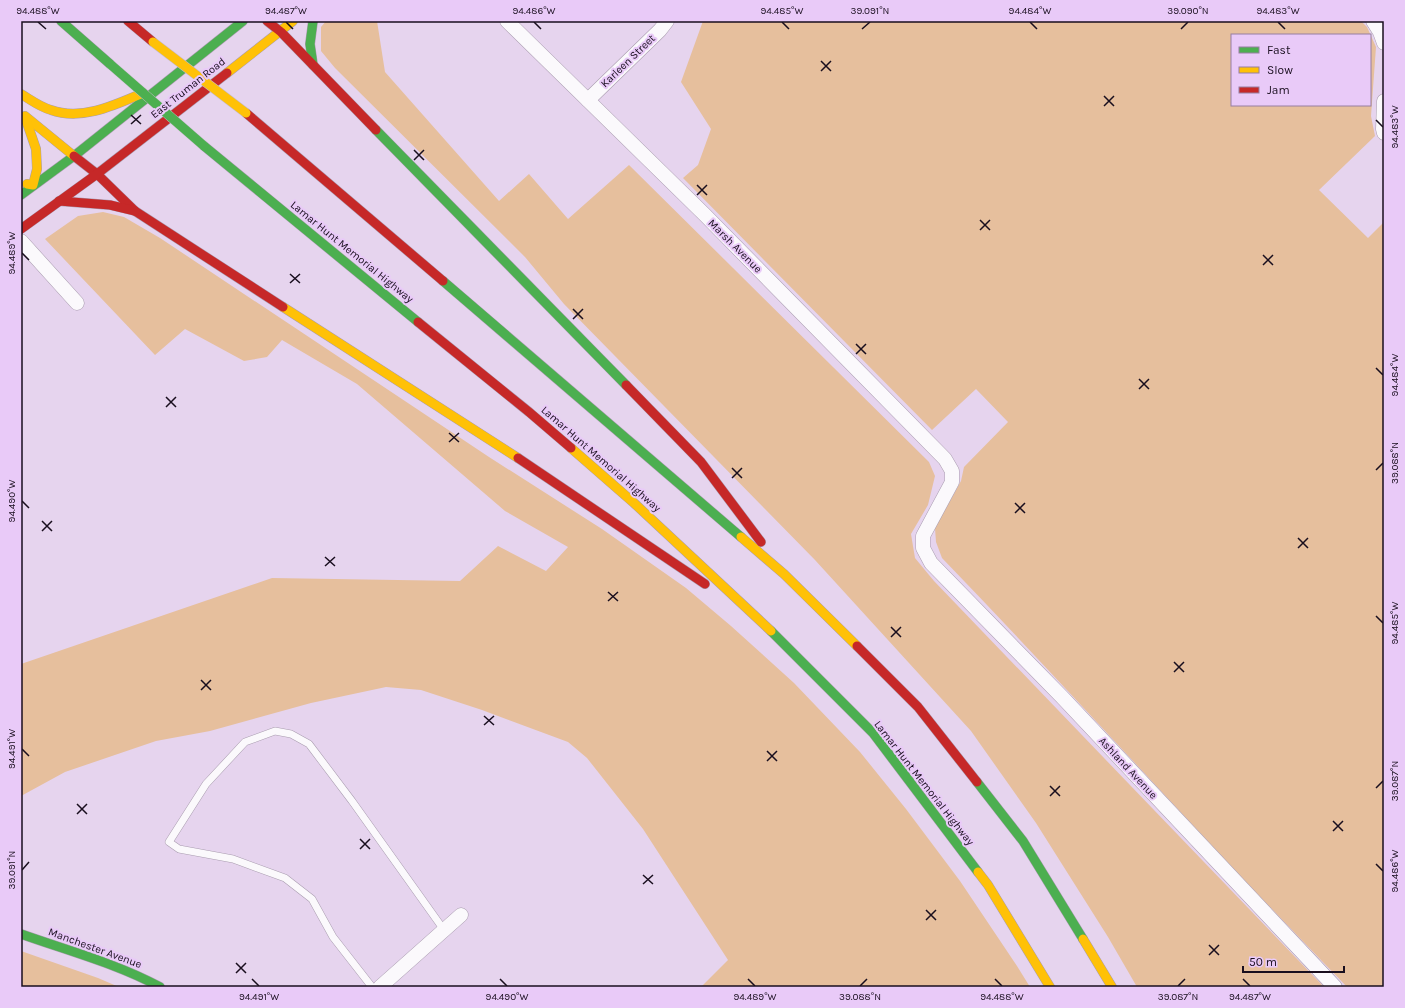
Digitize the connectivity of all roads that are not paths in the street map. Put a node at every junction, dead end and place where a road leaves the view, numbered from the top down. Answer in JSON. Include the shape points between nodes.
{"nodes":[{"id":1,"x":61,"y":21,"type":"edge"},
{"id":2,"x":128,"y":21,"type":"edge"},
{"id":3,"x":243,"y":21,"type":"edge"},
{"id":4,"x":267,"y":21,"type":"edge"},
{"id":5,"x":293,"y":21,"type":"edge"},
{"id":6,"x":313,"y":21,"type":"edge"},
{"id":7,"x":507,"y":21,"type":"edge"},
{"id":8,"x":667,"y":21,"type":"edge"},
{"id":9,"x":1373,"y":21,"type":"edge"},
{"id":10,"x":280,"y":32,"type":"junction"},
{"id":11,"x":1384,"y":43,"type":"edge"},
{"id":12,"x":313,"y":65,"type":"junction"},
{"id":13,"x":166,"y":82,"type":"junction"},
{"id":14,"x":21,"y":94,"type":"edge"},
{"id":15,"x":588,"y":100,"type":"junction"},
{"id":16,"x":1384,"y":101,"type":"edge"},
{"id":17,"x":23,"y":115,"type":"edge"},
{"id":18,"x":1384,"y":133,"type":"edge"},
{"id":19,"x":74,"y":156,"type":"junction"},
{"id":20,"x":96,"y":174,"type":"junction"},
{"id":21,"x":21,"y":184,"type":"edge"},
{"id":22,"x":33,"y":185,"type":"junction"},
{"id":23,"x":21,"y":195,"type":"edge"},
{"id":24,"x":59,"y":201,"type":"junction"},
{"id":25,"x":136,"y":211,"type":"junction"},
{"id":26,"x":21,"y":229,"type":"edge"},
{"id":27,"x":21,"y":241,"type":"edge"},
{"id":28,"x":77,"y":303,"type":"dead end"},
{"id":29,"x":923,"y":548,"type":"joint"},
{"id":30,"x":784,"y":574,"type":"junction"},
{"id":31,"x":763,"y":622,"type":"junction"},
{"id":32,"x":461,"y":915,"type":"dead end"},
{"id":33,"x":444,"y":930,"type":"junction"},
{"id":34,"x":21,"y":934,"type":"edge"},
{"id":35,"x":160,"y":987,"type":"edge"},
{"id":36,"x":372,"y":987,"type":"edge"},
{"id":37,"x":380,"y":987,"type":"edge"},
{"id":38,"x":1050,"y":987,"type":"edge"},
{"id":39,"x":1112,"y":987,"type":"edge"},
{"id":40,"x":1335,"y":987,"type":"edge"}],
"edges":[{"from":1,"to":31,"type":"main road","name":"Lamar Hunt Memorial Highway","bridge":true,"via":[[204,146],[529,412],[634,503]]},
{"from":2,"to":30,"type":"main road","bridge":true,"via":[[246,113]]},
{"from":3,"to":13,"type":"main road","name":"East Truman Road"},
{"from":4,"to":10,"type":"main road"},
{"from":5,"to":10,"type":"main road","name":"East Truman Road"},
{"from":6,"to":12,"type":"main road","via":[[310,44]]},
{"from":7,"to":15,"type":"street","name":"Marsh Avenue"},
{"from":8,"to":15,"type":"street","name":"Karleen Street"},
{"from":9,"to":11,"type":"street"},
{"from":10,"to":12,"type":"main road"},
{"from":10,"to":20,"type":"main road","name":"East Truman Road"},
{"from":12,"to":30,"type":"main road","via":[[701,462]]},
{"from":13,"to":14,"type":"main road","via":[[87,114],[45,110]]},
{"from":13,"to":19,"type":"main road","name":"East Truman Road"},
{"from":15,"to":29,"type":"street","name":"Marsh Avenue","via":[[945,459],[952,471],[952,482],[923,536]]},
{"from":16,"to":18,"type":"street"},
{"from":17,"to":19,"type":"main road"},
{"from":17,"to":22,"type":"main road","via":[[36,149],[37,169]]},
{"from":19,"to":20,"type":"main road"},
{"from":19,"to":22,"type":"main road","name":"East Truman Road"},
{"from":20,"to":24,"type":"main road","name":"East Truman Road"},
{"from":20,"to":25,"type":"main road"},
{"from":21,"to":22,"type":"main road"},
{"from":22,"to":23,"type":"main road","name":"East Truman Road"},
{"from":24,"to":25,"type":"main road","via":[[110,205]]},
{"from":24,"to":26,"type":"main road","name":"East Truman Road"},
{"from":25,"to":31,"type":"main road","via":[[495,443]]},
{"from":27,"to":28,"type":"street"},
{"from":29,"to":40,"type":"street","name":"Ashland Avenue","via":[[931,563],[1063,698]]},
{"from":30,"to":39,"type":"main road","via":[[918,707],[1023,841]]},
{"from":31,"to":38,"type":"main road","name":"Lamar Hunt Memorial Highway","via":[[874,733],[988,885]]},
{"from":32,"to":33,"type":"street"},
{"from":33,"to":36,"type":"lane","via":[[309,744],[291,734],[275,731],[245,742],[206,784],[169,842],[179,849],[233,859],[285,878],[312,899],[333,937]]},
{"from":33,"to":37,"type":"street"},
{"from":34,"to":35,"type":"main road","name":"Manchester Avenue","via":[[107,964]]}]}
